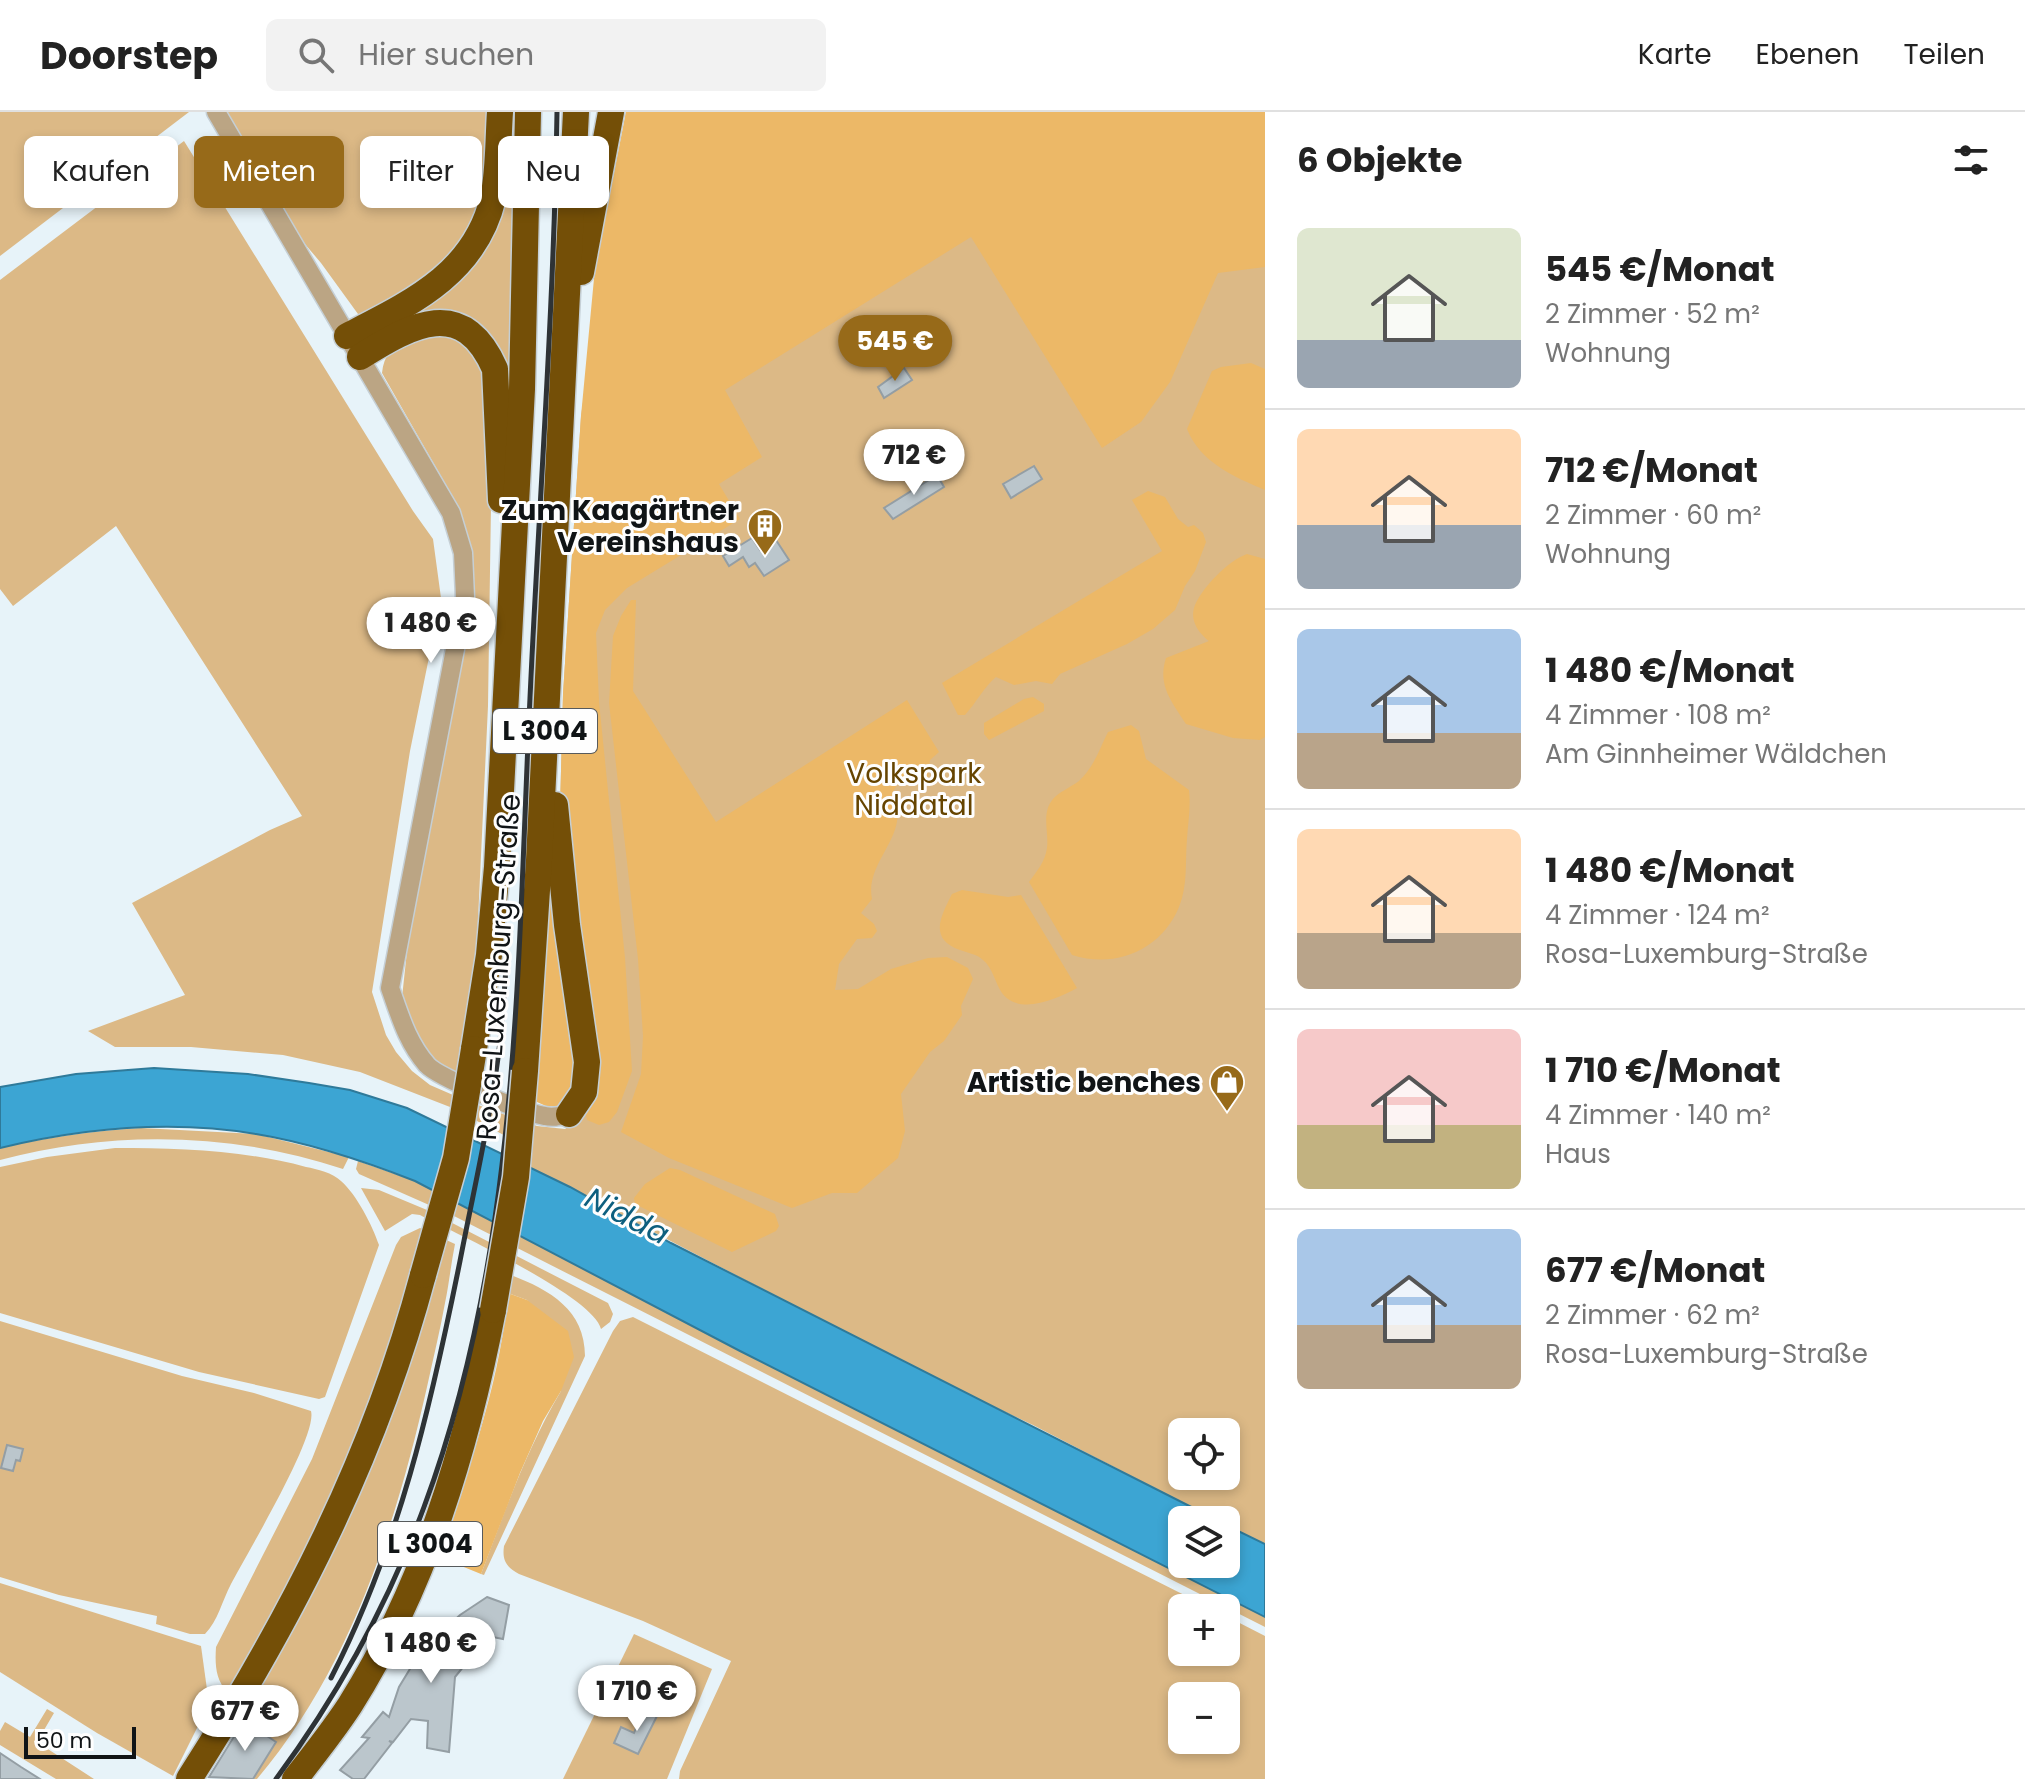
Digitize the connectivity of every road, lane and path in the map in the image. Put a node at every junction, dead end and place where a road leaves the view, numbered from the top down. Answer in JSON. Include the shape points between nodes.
{"nodes":[{"id":1,"x":216,"y":112,"type":"edge"},
{"id":2,"x":500,"y":112,"type":"edge"},
{"id":3,"x":528,"y":112,"type":"edge"},
{"id":4,"x":576,"y":112,"type":"edge"},
{"id":5,"x":611,"y":112,"type":"edge"},
{"id":6,"x":354,"y":346,"type":"junction"},
{"id":7,"x":562,"y":390,"type":"junction"},
{"id":8,"x":509,"y":611,"type":"junction"},
{"id":9,"x":547,"y":692,"type":"junction"},
{"id":10,"x":569,"y":1114,"type":"joint"},
{"id":11,"x":189,"y":1779,"type":"edge"},
{"id":12,"x":295,"y":1779,"type":"edge"}],
"edges":[{"from":1,"to":6,"type":"street"},
{"from":2,"to":6,"type":"highway","via":[[493,195],[478,239],[450,274]]},
{"from":3,"to":8,"type":"highway","name":"Rosa-Luxemburg-Straße","number":"L 3004","via":[[522,389]]},
{"from":4,"to":7,"type":"highway","name":"Rosa-Luxemburg-Straße","number":"L 3004"},
{"from":5,"to":7,"type":"highway"},
{"from":6,"to":8,"type":"highway","via":[[427,322],[464,329],[487,351],[497,392]]},
{"from":6,"to":10,"type":"street","via":[[451,513],[465,583],[390,988],[407,1037],[429,1068],[543,1116]]},
{"from":7,"to":9,"type":"highway","name":"Rosa-Luxemburg-Straße","number":"L 3004"},
{"from":8,"to":11,"type":"highway","name":"Rosa-Luxemburg-Straße","number":"L 3004","bridge":true,"via":[[489,955],[456,1158],[405,1340],[344,1500],[312,1568]]},
{"from":9,"to":10,"type":"highway","via":[[567,925],[587,1062],[584,1092]]},
{"from":9,"to":12,"type":"highway","name":"Rosa-Luxemburg-Straße","number":"L 3004","bridge":true,"via":[[516,1177],[477,1391],[430,1546],[349,1706]]}]}
